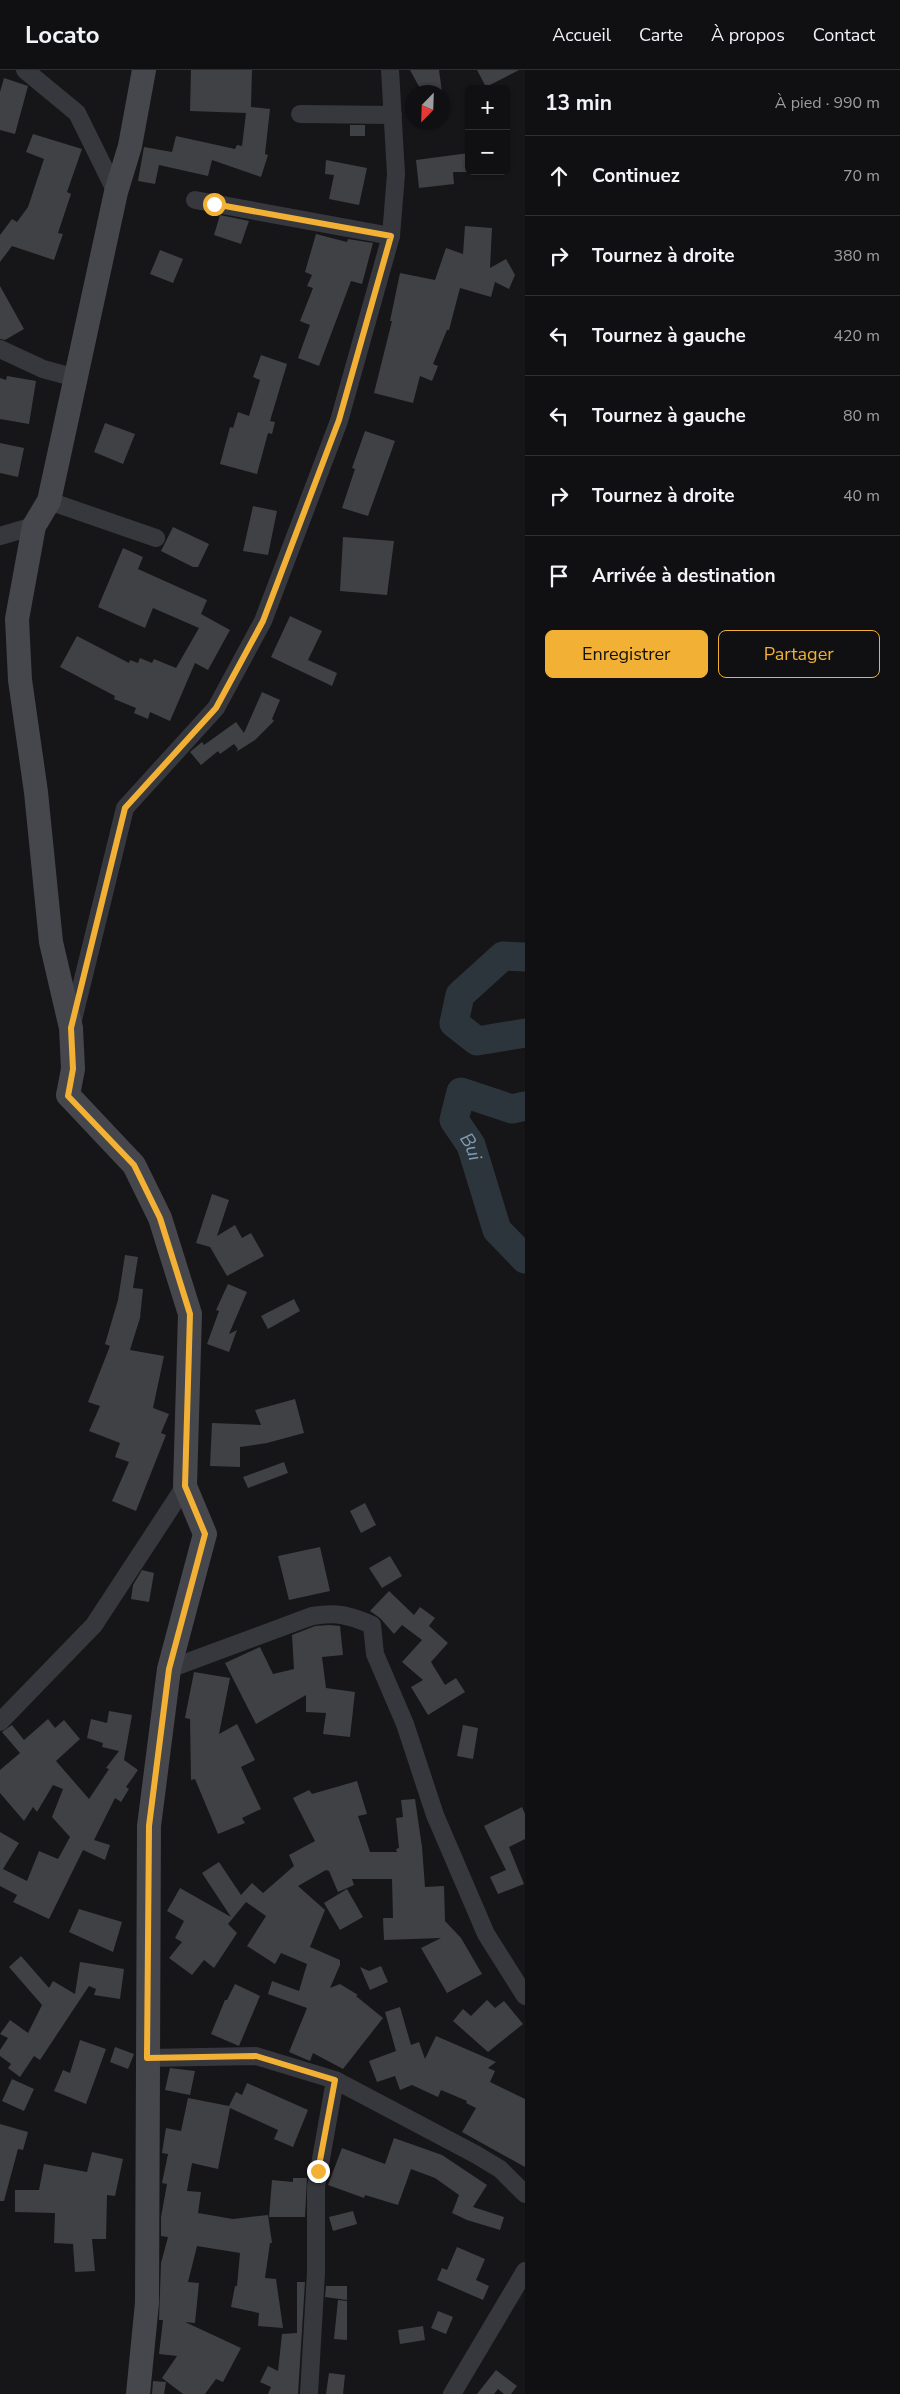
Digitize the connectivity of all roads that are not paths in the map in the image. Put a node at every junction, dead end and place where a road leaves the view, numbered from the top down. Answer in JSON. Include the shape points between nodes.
{"nodes":[{"id":1,"x":24,"y":70,"type":"edge"},
{"id":2,"x":144,"y":70,"type":"edge"},
{"id":3,"x":390,"y":70,"type":"edge"},
{"id":4,"x":300,"y":114,"type":"dead end"},
{"id":5,"x":393,"y":115,"type":"junction"},
{"id":6,"x":116,"y":192,"type":"junction"},
{"id":7,"x":195,"y":200,"type":"dead end"},
{"id":8,"x":391,"y":236,"type":"junction"},
{"id":9,"x":0,"y":349,"type":"edge"},
{"id":10,"x":76,"y":378,"type":"junction"},
{"id":11,"x":49,"y":501,"type":"junction"},
{"id":12,"x":34,"y":526,"type":"junction"},
{"id":13,"x":0,"y":536,"type":"edge"},
{"id":14,"x":156,"y":538,"type":"dead end"},
{"id":15,"x":71,"y":1028,"type":"junction"},
{"id":16,"x":185,"y":1486,"type":"junction"},
{"id":17,"x":169,"y":1669,"type":"junction"},
{"id":18,"x":0,"y":1722,"type":"edge"},
{"id":19,"x":525,"y":1996,"type":"edge"},
{"id":20,"x":147,"y":2058,"type":"junction"},
{"id":21,"x":335,"y":2080,"type":"junction"},
{"id":22,"x":525,"y":2194,"type":"edge"},
{"id":23,"x":525,"y":2271,"type":"edge"},
{"id":24,"x":138,"y":2394,"type":"edge"},
{"id":25,"x":309,"y":2394,"type":"edge"},
{"id":26,"x":452,"y":2394,"type":"edge"}],
"edges":[{"from":1,"to":6,"type":"street","via":[[77,113]]},
{"from":2,"to":6,"type":"street","via":[[130,146]]},
{"from":3,"to":5,"type":"street"},
{"from":4,"to":5,"type":"street"},
{"from":5,"to":8,"type":"street","via":[[396,174]]},
{"from":6,"to":10,"type":"street"},
{"from":7,"to":8,"type":"street"},
{"from":8,"to":15,"type":"street","via":[[339,420],[263,621],[216,708],[125,808]]},
{"from":9,"to":10,"type":"street","via":[[43,369]]},
{"from":10,"to":11,"type":"street"},
{"from":11,"to":12,"type":"street"},
{"from":11,"to":14,"type":"street"},
{"from":12,"to":13,"type":"street"},
{"from":12,"to":15,"type":"street","via":[[17,619],[20,680],[36,792],[51,942]]},
{"from":15,"to":16,"type":"street","via":[[73,1069],[68,1096],[134,1165],[160,1218],[190,1314]]},
{"from":16,"to":17,"type":"street","via":[[205,1534]]},
{"from":16,"to":18,"type":"street","via":[[94,1625]]},
{"from":17,"to":19,"type":"street","via":[[312,1616],[333,1612],[372,1625],[375,1654],[405,1724],[435,1815],[486,1934]]},
{"from":17,"to":20,"type":"street","via":[[149,1826]]},
{"from":20,"to":21,"type":"street","via":[[256,2056]]},
{"from":20,"to":24,"type":"street","via":[[147,2303]]},
{"from":21,"to":22,"type":"street","via":[[500,2169]]},
{"from":21,"to":25,"type":"street","via":[[316,2187],[316,2272]]},
{"from":23,"to":26,"type":"street"}]}
